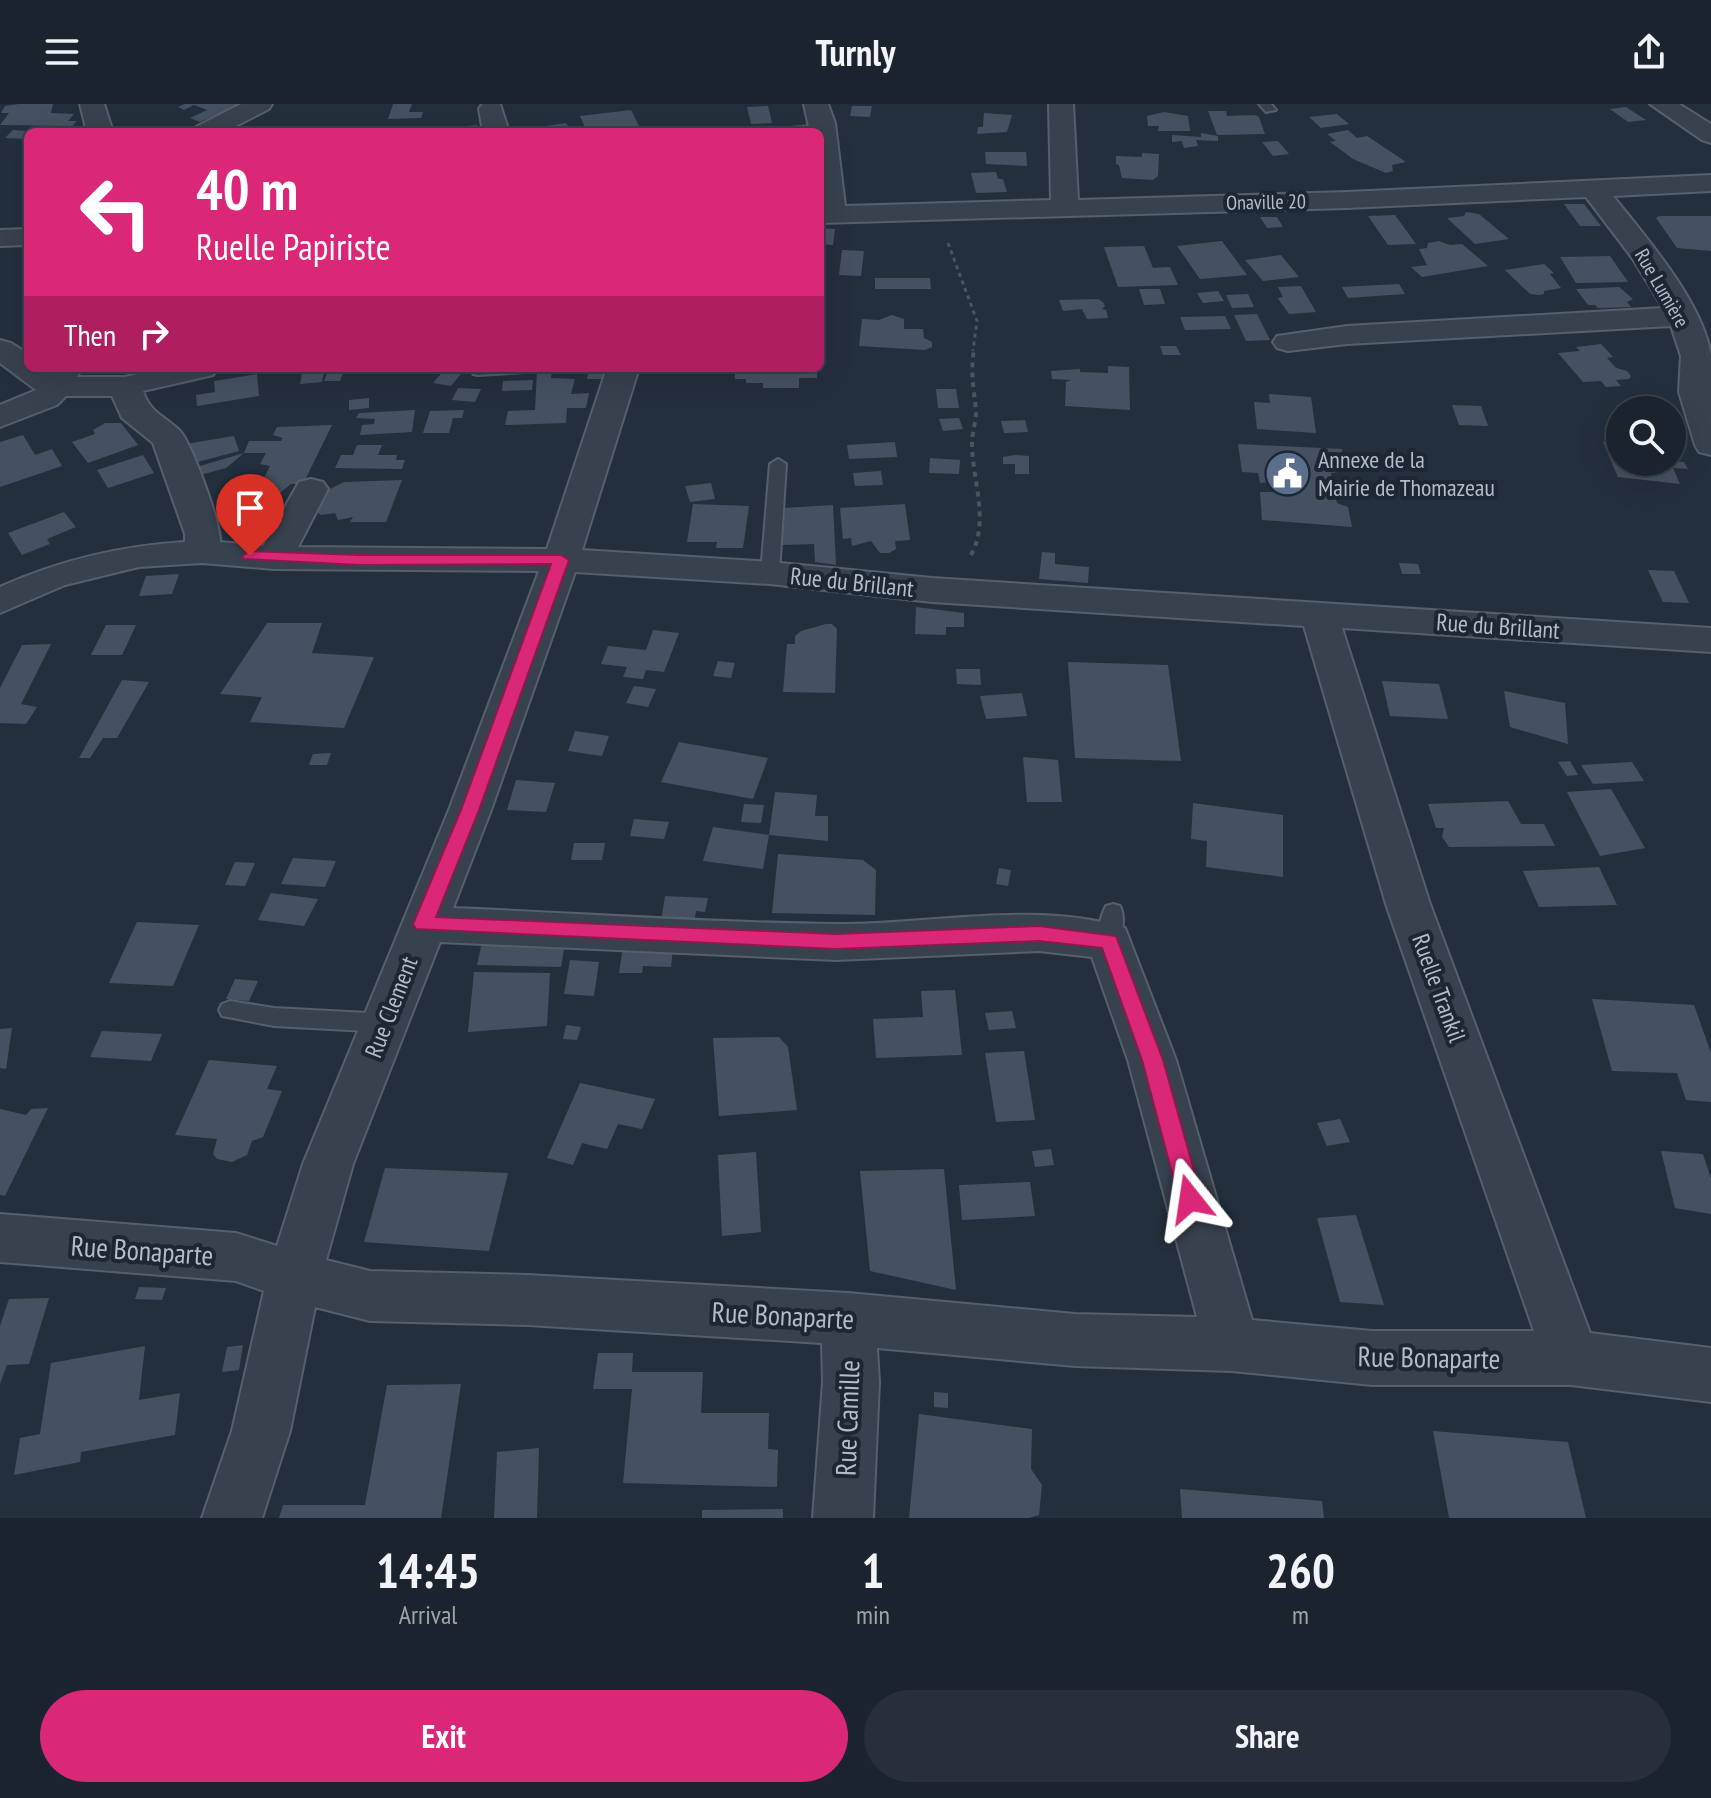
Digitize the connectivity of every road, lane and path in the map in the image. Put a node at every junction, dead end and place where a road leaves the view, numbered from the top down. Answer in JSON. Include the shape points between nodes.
{"nodes":[{"id":1,"x":92,"y":104,"type":"edge"},
{"id":2,"x":260,"y":104,"type":"edge"},
{"id":3,"x":816,"y":104,"type":"edge"},
{"id":4,"x":1061,"y":104,"type":"edge"},
{"id":5,"x":1662,"y":104,"type":"edge"},
{"id":6,"x":99,"y":128,"type":"edge"},
{"id":7,"x":213,"y":128,"type":"edge"},
{"id":8,"x":823,"y":128,"type":"edge"},
{"id":9,"x":1711,"y":135,"type":"edge"},
{"id":10,"x":824,"y":139,"type":"edge"},
{"id":11,"x":1711,"y":183,"type":"edge"},
{"id":12,"x":1595,"y":190,"type":"junction"},
{"id":13,"x":1065,"y":206,"type":"junction"},
{"id":14,"x":945,"y":211,"type":"junction"},
{"id":15,"x":825,"y":215,"type":"edge"},
{"id":16,"x":24,"y":237,"type":"edge"},
{"id":17,"x":0,"y":238,"type":"edge"},
{"id":18,"x":1683,"y":316,"type":"junction"},
{"id":19,"x":1288,"y":342,"type":"dead end"},
{"id":20,"x":0,"y":349,"type":"edge"},
{"id":21,"x":24,"y":366,"type":"edge"},
{"id":22,"x":31,"y":372,"type":"edge"},
{"id":23,"x":185,"y":372,"type":"edge"},
{"id":24,"x":622,"y":372,"type":"edge"},
{"id":25,"x":62,"y":377,"type":"edge"},
{"id":26,"x":125,"y":386,"type":"junction"},
{"id":27,"x":0,"y":417,"type":"edge"},
{"id":28,"x":1711,"y":445,"type":"edge"},
{"id":29,"x":778,"y":464,"type":"dead end"},
{"id":30,"x":311,"y":489,"type":"dead end"},
{"id":31,"x":202,"y":552,"type":"junction"},
{"id":32,"x":274,"y":558,"type":"junction"},
{"id":33,"x":561,"y":560,"type":"junction"},
{"id":34,"x":770,"y":573,"type":"junction"},
{"id":35,"x":932,"y":590,"type":"junction"},
{"id":36,"x":0,"y":601,"type":"edge"},
{"id":37,"x":1319,"y":615,"type":"junction"},
{"id":38,"x":1711,"y":640,"type":"edge"},
{"id":39,"x":423,"y":924,"type":"junction"},
{"id":40,"x":230,"y":1010,"type":"dead end"},
{"id":41,"x":386,"y":1023,"type":"junction"},
{"id":42,"x":0,"y":1238,"type":"edge"},
{"id":43,"x":294,"y":1277,"type":"junction"},
{"id":44,"x":848,"y":1319,"type":"junction"},
{"id":45,"x":1232,"y":1345,"type":"junction"},
{"id":46,"x":1571,"y":1358,"type":"junction"},
{"id":47,"x":1711,"y":1375,"type":"edge"},
{"id":48,"x":232,"y":1518,"type":"edge"},
{"id":49,"x":843,"y":1518,"type":"edge"}],
"edges":[{"from":1,"to":6,"type":"street"},
{"from":2,"to":7,"type":"street"},
{"from":3,"to":8,"type":"street"},
{"from":4,"to":13,"type":"street"},
{"from":5,"to":9,"type":"street"},
{"from":10,"to":15,"type":"street","via":[[832,203]]},
{"from":11,"to":12,"type":"street","name":"Onaville 20"},
{"from":12,"to":13,"type":"street","name":"Onaville 20"},
{"from":12,"to":18,"type":"street","name":"Rue Lumière","via":[[1646,256]]},
{"from":13,"to":14,"type":"street","name":"Onaville 20"},
{"from":14,"to":15,"type":"street","name":"Onaville 20"},
{"from":14,"to":35,"type":"path","via":[[943,224],[954,263],[977,321],[970,378],[976,414],[972,444],[979,541],[963,570]]},
{"from":16,"to":17,"type":"street"},
{"from":18,"to":19,"type":"street"},
{"from":18,"to":28,"type":"street","name":"Rue Lumière","via":[[1696,356],[1695,392]]},
{"from":20,"to":21,"type":"street"},
{"from":22,"to":25,"type":"street","via":[[44,384]]},
{"from":23,"to":26,"type":"street"},
{"from":24,"to":33,"type":"street","name":"Rue Clement"},
{"from":25,"to":26,"type":"street"},
{"from":25,"to":27,"type":"street","via":[[46,398]]},
{"from":26,"to":31,"type":"street","via":[[133,411],[168,438],[199,518]]},
{"from":29,"to":34,"type":"lane"},
{"from":30,"to":32,"type":"street"},
{"from":31,"to":32,"type":"street","name":"Rue du Brillant"},
{"from":31,"to":36,"type":"street","name":"Rue du Brillant","via":[[93,565]]},
{"from":32,"to":33,"type":"street","name":"Rue du Brillant"},
{"from":33,"to":34,"type":"street","name":"Rue du Brillant"},
{"from":33,"to":39,"type":"street","name":"Rue Clement"},
{"from":34,"to":35,"type":"street","name":"Rue du Brillant"},
{"from":35,"to":37,"type":"street","name":"Rue du Brillant"},
{"from":37,"to":38,"type":"street","name":"Rue du Brillant"},
{"from":37,"to":46,"type":"street","name":"Ruelle Trankil","via":[[1408,904]]},
{"from":39,"to":41,"type":"street","name":"Rue Clement"},
{"from":39,"to":45,"type":"street","via":[[836,942],[1111,926]]},
{"from":40,"to":41,"type":"lane"},
{"from":41,"to":43,"type":"street","name":"Rue Clement","via":[[328,1164]]},
{"from":42,"to":43,"type":"street","name":"Rue Bonaparte","via":[[236,1257]]},
{"from":43,"to":44,"type":"street","name":"Rue Bonaparte","via":[[370,1296]]},
{"from":43,"to":48,"type":"street","name":"Rue Clement","via":[[261,1431]]},
{"from":44,"to":45,"type":"street","name":"Rue Bonaparte","via":[[1075,1340]]},
{"from":44,"to":49,"type":"street","name":"Rue Camille","via":[[851,1382]]},
{"from":45,"to":46,"type":"street","name":"Rue Bonaparte","via":[[1372,1358]]},
{"from":46,"to":47,"type":"street","name":"Rue Bonaparte"}]}
